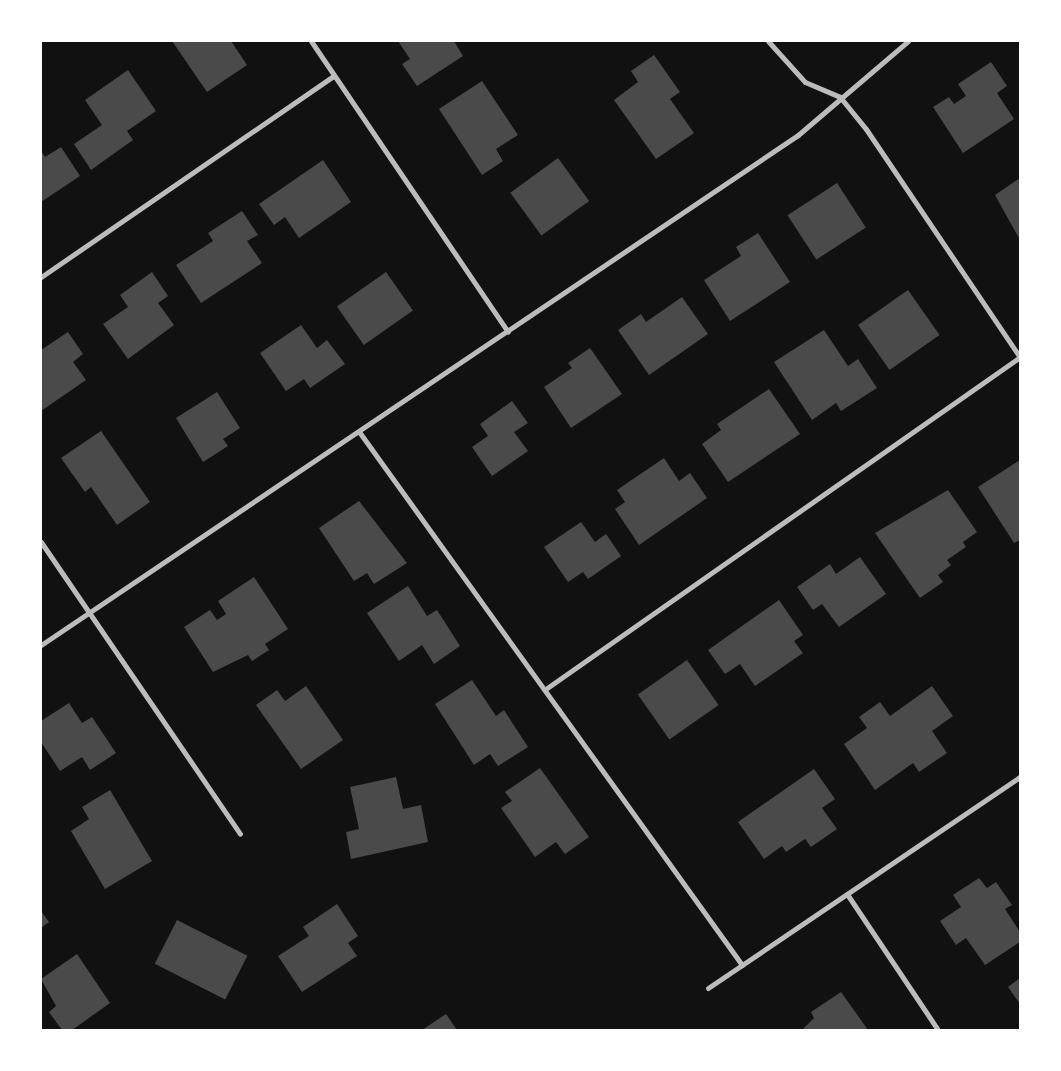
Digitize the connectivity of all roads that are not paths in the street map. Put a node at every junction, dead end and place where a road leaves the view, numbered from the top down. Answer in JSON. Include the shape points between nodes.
{"nodes":[{"id":1,"x":311,"y":41,"type":"edge"},
{"id":2,"x":768,"y":41,"type":"edge"},
{"id":3,"x":908,"y":41,"type":"edge"},
{"id":4,"x":334,"y":76,"type":"junction"},
{"id":5,"x":840,"y":97,"type":"junction"},
{"id":6,"x":41,"y":277,"type":"edge"},
{"id":7,"x":508,"y":332,"type":"junction"},
{"id":8,"x":1020,"y":357,"type":"edge"},
{"id":9,"x":360,"y":433,"type":"junction"},
{"id":10,"x":41,"y":542,"type":"edge"},
{"id":11,"x":90,"y":612,"type":"junction"},
{"id":12,"x":41,"y":645,"type":"edge"},
{"id":13,"x":547,"y":688,"type":"junction"},
{"id":14,"x":1020,"y":777,"type":"edge"},
{"id":15,"x":240,"y":834,"type":"dead end"},
{"id":16,"x":847,"y":894,"type":"junction"},
{"id":17,"x":742,"y":965,"type":"junction"},
{"id":18,"x":708,"y":988,"type":"dead end"},
{"id":19,"x":938,"y":1030,"type":"edge"}],
"edges":[{"from":1,"to":4,"type":"street"},
{"from":2,"to":5,"type":"street","via":[[805,82]]},
{"from":3,"to":5,"type":"street"},
{"from":4,"to":6,"type":"street"},
{"from":4,"to":7,"type":"street"},
{"from":5,"to":7,"type":"street","via":[[798,134]]},
{"from":5,"to":8,"type":"street"},
{"from":7,"to":9,"type":"street"},
{"from":8,"to":13,"type":"street"},
{"from":9,"to":11,"type":"street"},
{"from":9,"to":13,"type":"street"},
{"from":10,"to":11,"type":"street"},
{"from":11,"to":12,"type":"street"},
{"from":11,"to":15,"type":"street"},
{"from":13,"to":17,"type":"street"},
{"from":14,"to":16,"type":"street"},
{"from":16,"to":17,"type":"street"},
{"from":16,"to":19,"type":"street"},
{"from":17,"to":18,"type":"street"}]}
